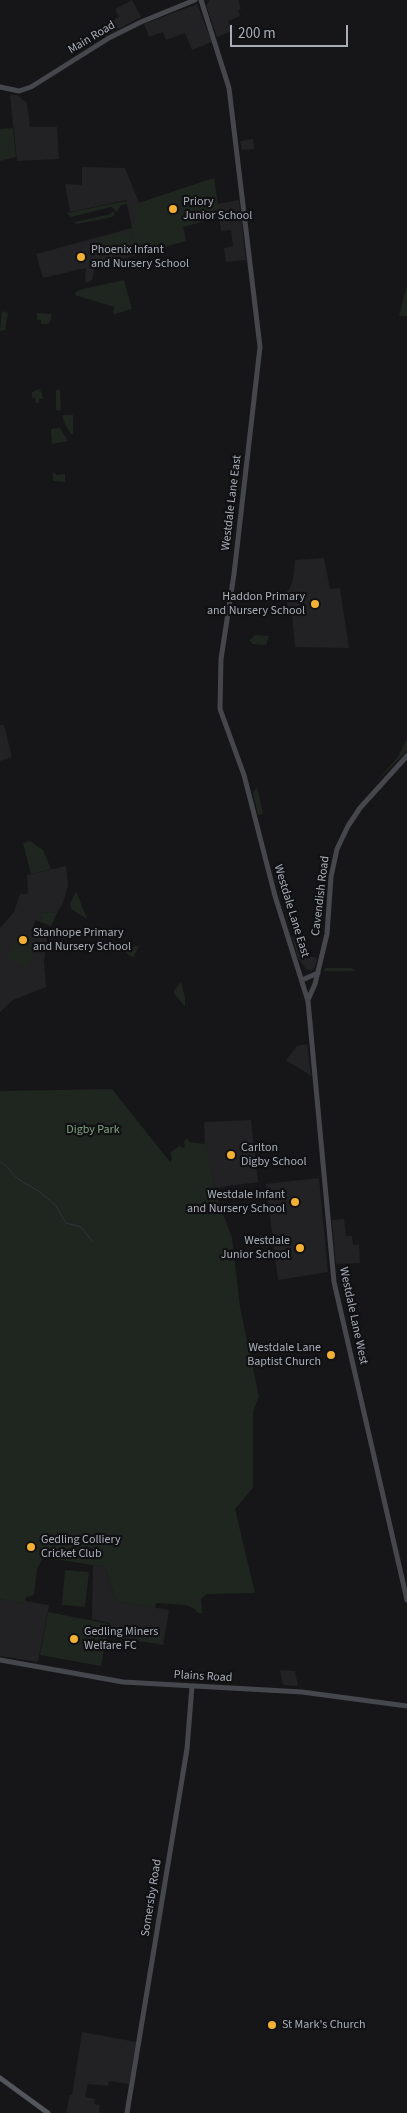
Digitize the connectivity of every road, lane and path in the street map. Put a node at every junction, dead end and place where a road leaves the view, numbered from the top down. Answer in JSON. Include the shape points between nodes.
{"nodes":[{"id":1,"x":196,"y":0,"type":"edge"},
{"id":2,"x":201,"y":0,"type":"edge"},
{"id":3,"x":0,"y":88,"type":"edge"},
{"id":4,"x":407,"y":756,"type":"edge"},
{"id":5,"x":318,"y":972,"type":"junction"},
{"id":6,"x":302,"y":980,"type":"junction"},
{"id":7,"x":308,"y":1001,"type":"junction"},
{"id":8,"x":407,"y":1600,"type":"edge"},
{"id":9,"x":0,"y":1660,"type":"edge"},
{"id":10,"x":192,"y":1686,"type":"junction"},
{"id":11,"x":407,"y":1706,"type":"edge"},
{"id":12,"x":0,"y":2078,"type":"edge"},
{"id":13,"x":48,"y":2113,"type":"edge"},
{"id":14,"x":128,"y":2113,"type":"edge"}],
"edges":[{"from":1,"to":3,"type":"street","name":"Main Road","via":[[109,38],[31,87],[18,91]]},
{"from":2,"to":6,"type":"street","name":"Westdale Lane East","via":[[229,88],[260,347],[234,574],[222,649],[220,704],[244,775],[272,887]]},
{"from":4,"to":5,"type":"street","name":"Cavendish Road","via":[[360,808],[337,849],[331,877],[328,934]]},
{"from":5,"to":6,"type":"street"},
{"from":5,"to":7,"type":"street","name":"Cavendish Road"},
{"from":6,"to":7,"type":"street","name":"Westdale Lane East"},
{"from":7,"to":8,"type":"street","name":"Westdale Lane West","via":[[334,1282]]},
{"from":9,"to":10,"type":"street","name":"Plains Road","via":[[123,1682]]},
{"from":10,"to":11,"type":"street","name":"Plains Road","via":[[302,1692]]},
{"from":10,"to":14,"type":"street","name":"Somersby Road","via":[[187,1749]]},
{"from":12,"to":13,"type":"main road"}]}
